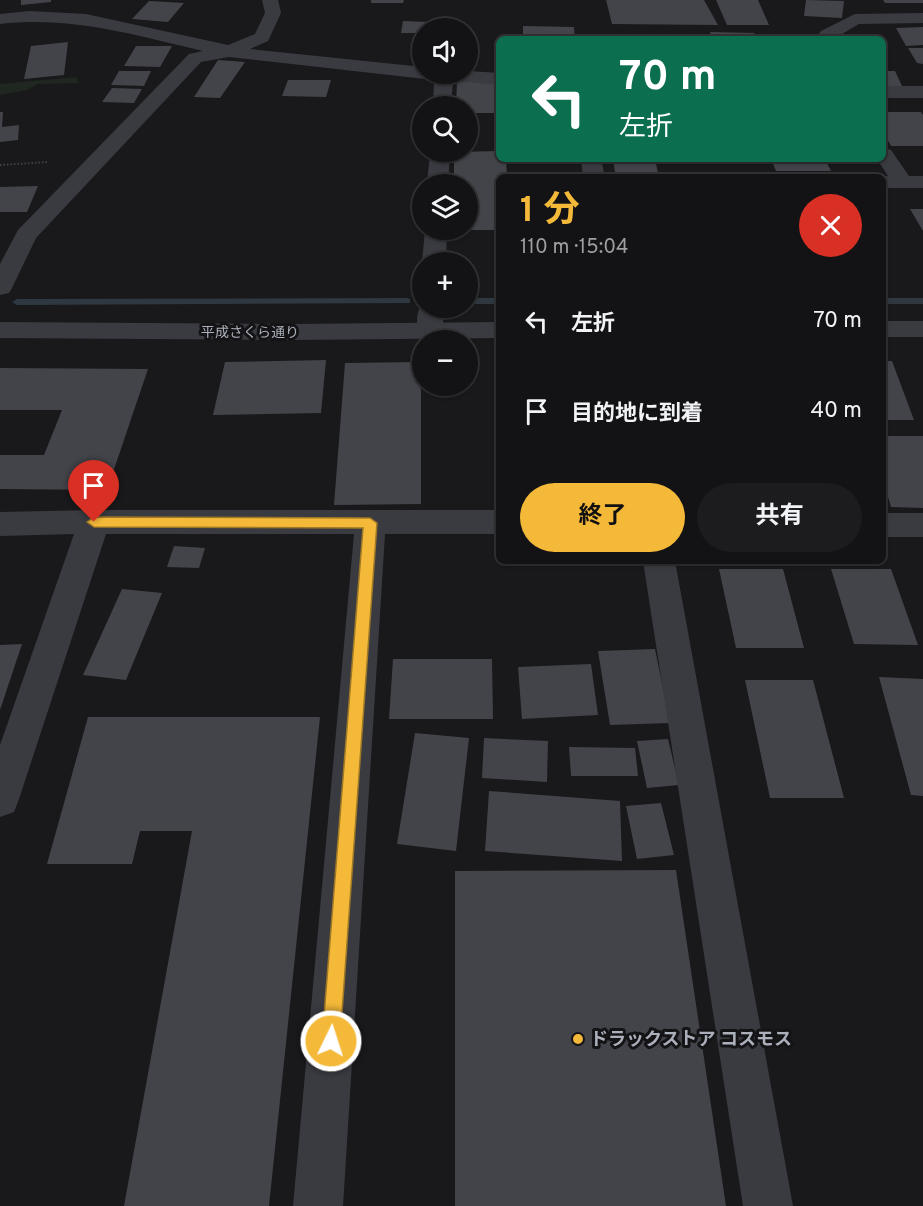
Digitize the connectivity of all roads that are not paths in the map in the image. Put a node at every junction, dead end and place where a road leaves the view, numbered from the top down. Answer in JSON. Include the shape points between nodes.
{"nodes":[{"id":1,"x":270,"y":0,"type":"edge"},
{"id":2,"x":849,"y":0,"type":"edge"},
{"id":3,"x":113,"y":8,"type":"dead end"},
{"id":4,"x":923,"y":18,"type":"edge"},
{"id":5,"x":0,"y":19,"type":"edge"},
{"id":6,"x":855,"y":19,"type":"junction"},
{"id":7,"x":101,"y":22,"type":"junction"},
{"id":8,"x":828,"y":36,"type":"edge"},
{"id":9,"x":230,"y":51,"type":"junction"},
{"id":10,"x":412,"y":72,"type":"edge"},
{"id":11,"x":478,"y":77,"type":"edge"},
{"id":12,"x":496,"y":79,"type":"edge"},
{"id":13,"x":886,"y":92,"type":"edge"},
{"id":14,"x":923,"y":92,"type":"edge"},
{"id":15,"x":886,"y":157,"type":"edge"},
{"id":16,"x":903,"y":182,"type":"edge"},
{"id":17,"x":0,"y":288,"type":"edge"},
{"id":18,"x":430,"y":319,"type":"edge"},
{"id":19,"x":496,"y":329,"type":"edge"},
{"id":20,"x":886,"y":329,"type":"edge"},
{"id":21,"x":923,"y":329,"type":"edge"},
{"id":22,"x":0,"y":330,"type":"edge"},
{"id":23,"x":94,"y":522,"type":"junction"},
{"id":24,"x":496,"y":522,"type":"edge"},
{"id":25,"x":370,"y":523,"type":"junction"},
{"id":26,"x":0,"y":524,"type":"edge"},
{"id":27,"x":886,"y":525,"type":"edge"},
{"id":28,"x":923,"y":525,"type":"edge"},
{"id":29,"x":660,"y":564,"type":"edge"},
{"id":30,"x":0,"y":799,"type":"edge"},
{"id":31,"x":318,"y":1206,"type":"edge"},
{"id":32,"x":768,"y":1206,"type":"edge"}],
"edges":[{"from":1,"to":9,"type":"street","via":[[273,13],[262,37]]},
{"from":2,"to":6,"type":"street"},
{"from":3,"to":7,"type":"street"},
{"from":4,"to":6,"type":"street"},
{"from":5,"to":7,"type":"street","via":[[17,15]]},
{"from":6,"to":8,"type":"street"},
{"from":7,"to":9,"type":"street"},
{"from":9,"to":10,"type":"street"},
{"from":9,"to":17,"type":"street","via":[[195,58],[181,72],[26,235]]},
{"from":11,"to":12,"type":"street"},
{"from":13,"to":14,"type":"street"},
{"from":15,"to":16,"type":"street"},
{"from":18,"to":19,"type":"street","name":"平成さくら通り"},
{"from":18,"to":22,"type":"street","name":"平成さくら通り"},
{"from":20,"to":21,"type":"street"},
{"from":23,"to":25,"type":"street"},
{"from":23,"to":26,"type":"street"},
{"from":23,"to":30,"type":"street"},
{"from":24,"to":25,"type":"street"},
{"from":25,"to":31,"type":"street"},
{"from":27,"to":28,"type":"street"},
{"from":29,"to":32,"type":"street"}]}
